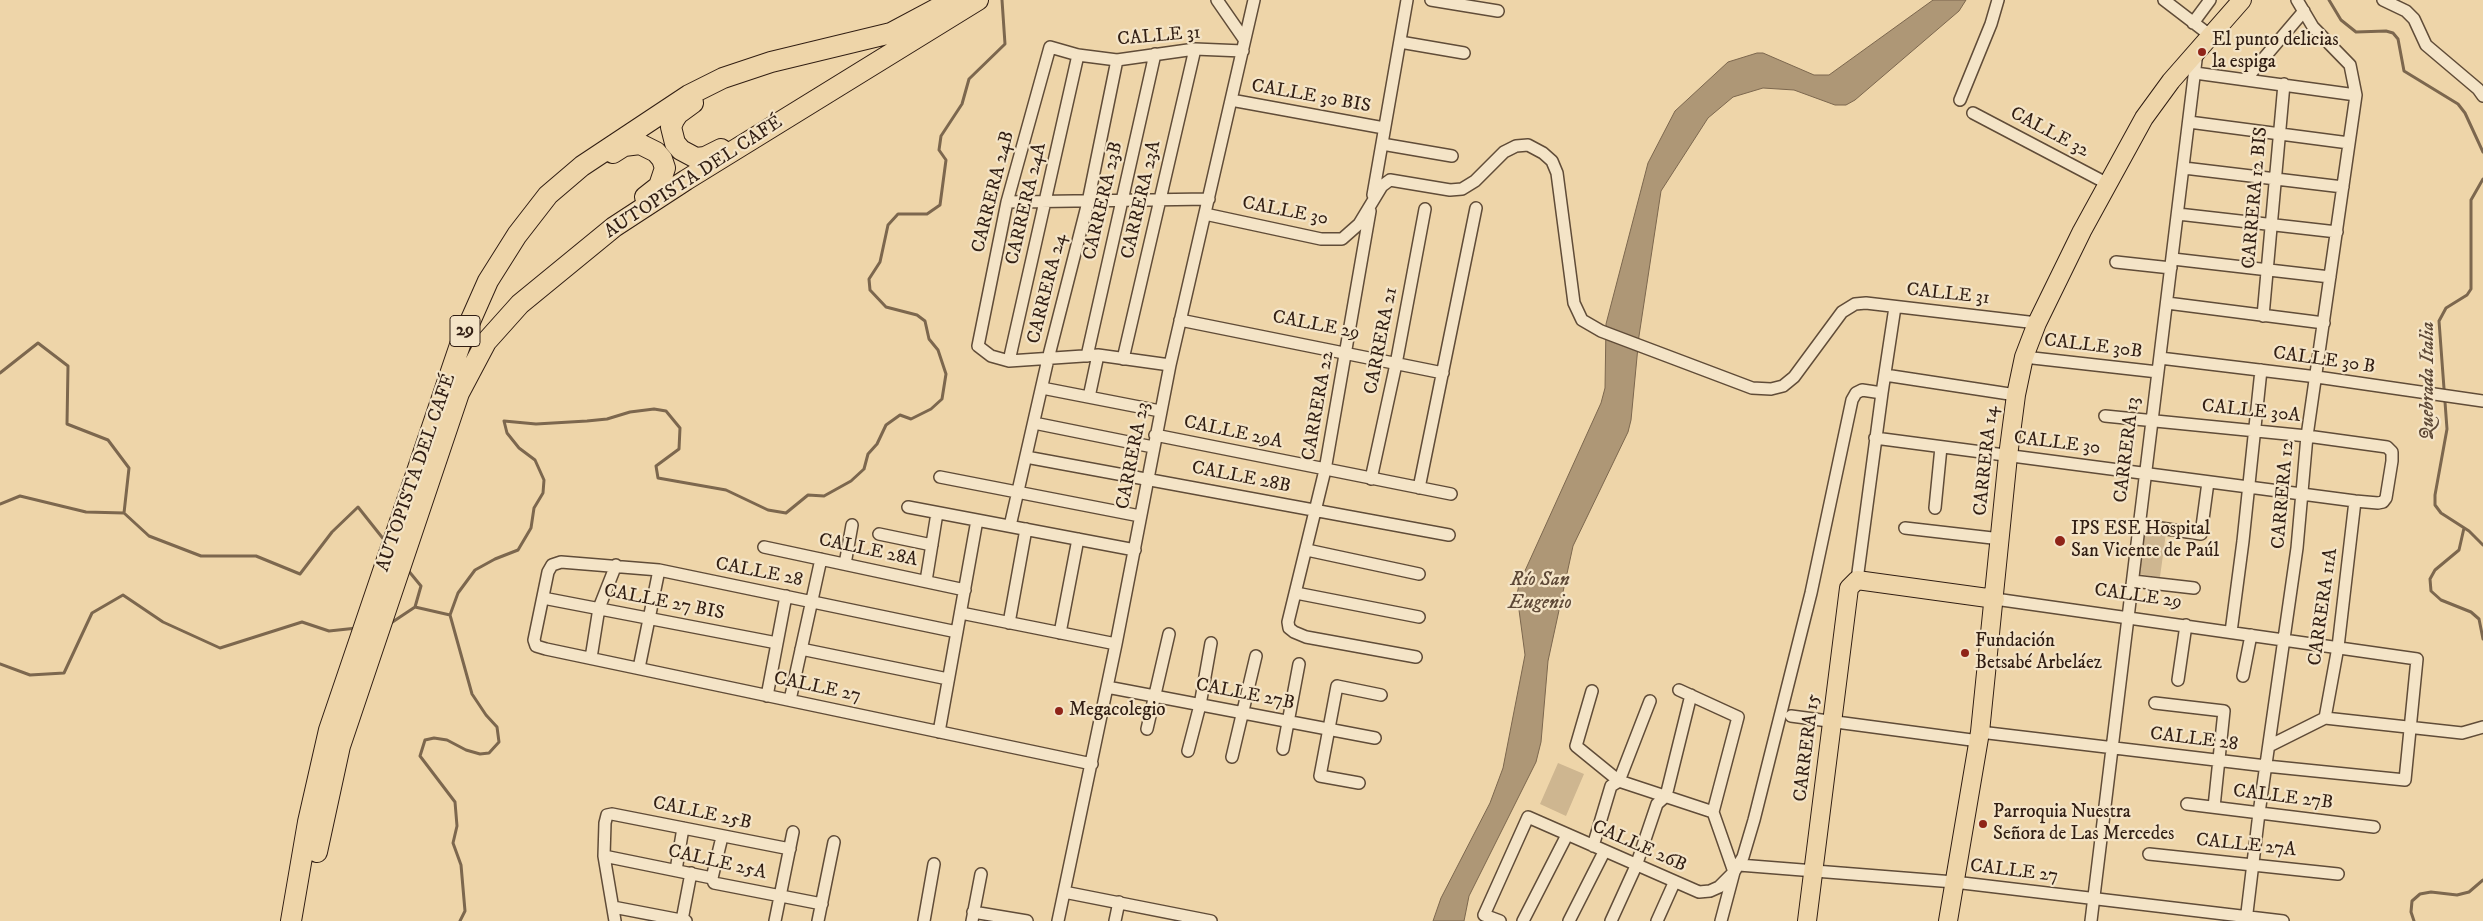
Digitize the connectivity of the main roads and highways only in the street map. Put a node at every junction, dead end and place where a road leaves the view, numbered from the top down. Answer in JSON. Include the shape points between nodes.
{"nodes":[{"id":1,"x":953,"y":0,"type":"edge"},
{"id":2,"x":978,"y":0,"type":"edge"},
{"id":3,"x":2242,"y":0,"type":"edge"},
{"id":4,"x":841,"y":46,"type":"junction"},
{"id":5,"x":850,"y":78,"type":"junction"},
{"id":6,"x":488,"y":281,"type":"junction"},
{"id":7,"x":520,"y":304,"type":"junction"},
{"id":8,"x":1855,"y":581,"type":"joint"},
{"id":9,"x":1995,"y":599,"type":"junction"},
{"id":10,"x":291,"y":921,"type":"edge"},
{"id":11,"x":305,"y":921,"type":"edge"},
{"id":12,"x":1807,"y":921,"type":"edge"},
{"id":13,"x":1948,"y":921,"type":"edge"}],
"edges":[{"from":1,"to":4,"type":"highway","name":"AUTOPISTA DEL CAFÉ","number":"29","via":[[891,33]]},
{"from":2,"to":5,"type":"highway","name":"AUTOPISTA DEL CAFÉ","number":"29"},
{"from":3,"to":9,"type":"main road","name":"CARRERA 14","via":[[2158,97],[2108,184],[2037,323],[2024,357],[2016,395]]},
{"from":4,"to":5,"type":"highway","via":[[701,98],[678,114],[671,127],[672,135],[680,150],[688,155],[705,157],[797,102]]},
{"from":4,"to":6,"type":"highway","name":"AUTOPISTA DEL CAFÉ","number":"29","via":[[772,62],[724,78],[646,121],[582,166],[548,195],[517,235]]},
{"from":5,"to":7,"type":"highway","name":"AUTOPISTA DEL CAFÉ","number":"29","via":[[614,227]]},
{"from":6,"to":7,"type":"highway","via":[[503,258],[546,210],[588,172],[631,144],[640,144],[656,152],[665,168],[659,186],[602,226]]},
{"from":6,"to":10,"type":"highway","name":"AUTOPISTA DEL CAFÉ","number":"29","via":[[461,342],[329,730],[308,822]]},
{"from":7,"to":11,"type":"highway","name":"AUTOPISTA DEL CAFÉ","number":"29","via":[[486,342],[459,393],[340,746],[321,826]]},
{"from":8,"to":9,"type":"main road","name":"CALLE 29"},
{"from":8,"to":12,"type":"main road","name":"CARRERA 15","via":[[1847,595]]},
{"from":9,"to":13,"type":"main road","name":"CARRERA 14","via":[[1979,737]]}]}
